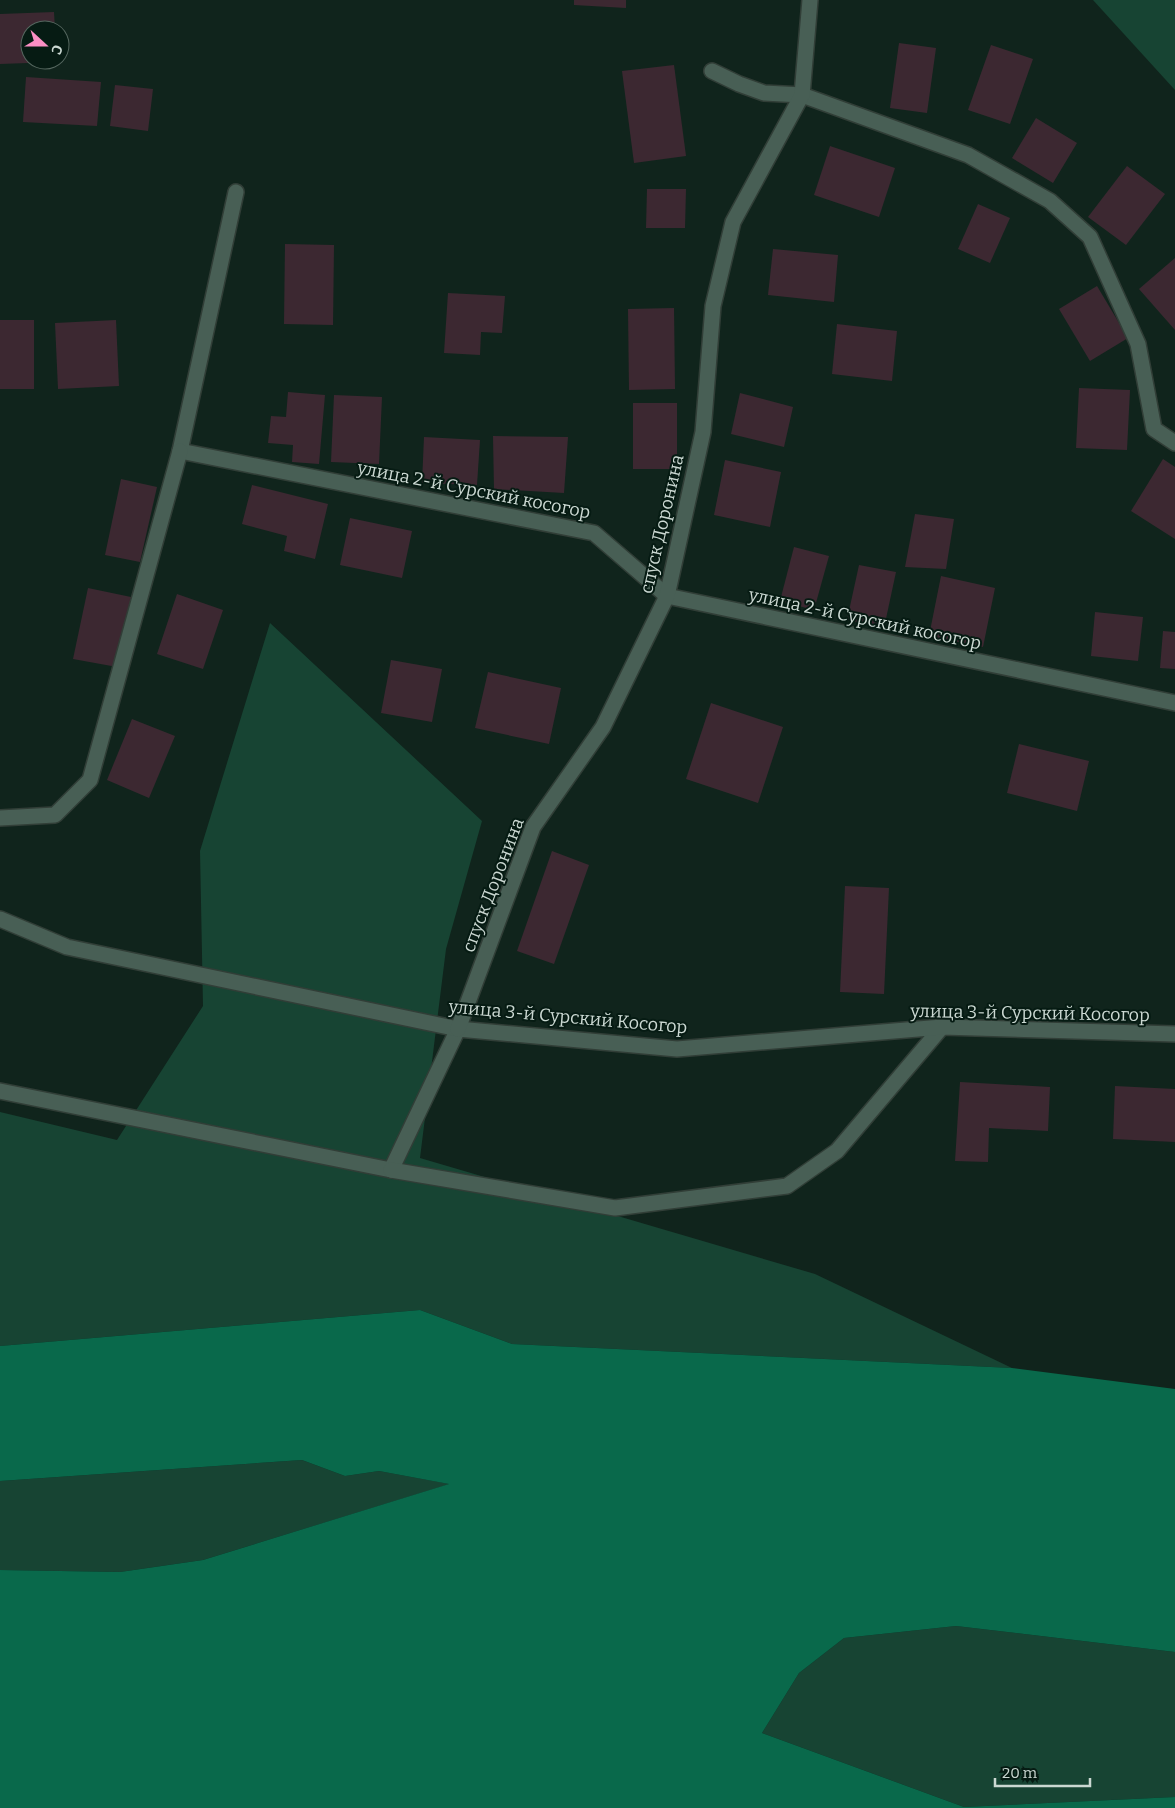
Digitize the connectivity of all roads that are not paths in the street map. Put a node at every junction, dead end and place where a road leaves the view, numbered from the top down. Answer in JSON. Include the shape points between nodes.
{"nodes":[{"id":1,"x":810,"y":0,"type":"edge"},
{"id":2,"x":712,"y":71,"type":"dead end"},
{"id":3,"x":802,"y":95,"type":"junction"},
{"id":4,"x":236,"y":192,"type":"dead end"},
{"id":5,"x":1175,"y":443,"type":"edge"},
{"id":6,"x":180,"y":451,"type":"junction"},
{"id":7,"x":667,"y":596,"type":"junction"},
{"id":8,"x":1175,"y":703,"type":"edge"},
{"id":9,"x":0,"y":818,"type":"edge"},
{"id":10,"x":0,"y":918,"type":"edge"},
{"id":11,"x":942,"y":1027,"type":"junction"},
{"id":12,"x":458,"y":1029,"type":"junction"},
{"id":13,"x":1175,"y":1034,"type":"edge"},
{"id":14,"x":0,"y":1091,"type":"edge"},
{"id":15,"x":391,"y":1170,"type":"junction"}],
"edges":[{"from":1,"to":3,"type":"street","name":"спуск Доронина"},
{"from":2,"to":3,"type":"street","via":[[764,93]]},
{"from":3,"to":5,"type":"street","via":[[968,155],[1050,201],[1090,237],[1138,344],[1154,429]]},
{"from":3,"to":7,"type":"street","name":"спуск Доронина","via":[[733,222],[713,306],[703,432]]},
{"from":4,"to":6,"type":"street"},
{"from":6,"to":7,"type":"street","name":"улица 2-й Сурский косогор","via":[[594,533]]},
{"from":6,"to":9,"type":"street","via":[[90,780],[55,815]]},
{"from":7,"to":8,"type":"street","name":"улица 2-й Сурский косогор"},
{"from":7,"to":12,"type":"street","name":"спуск Доронина","via":[[602,727],[533,827]]},
{"from":10,"to":12,"type":"street","name":"улица 3-й Сурский Косогор","via":[[67,947]]},
{"from":11,"to":12,"type":"street","name":"улица 3-й Сурский Косогор","via":[[677,1049]]},
{"from":11,"to":13,"type":"street","name":"улица 3-й Сурский Косогор"},
{"from":11,"to":15,"type":"street","via":[[837,1150],[787,1186],[615,1208]]},
{"from":12,"to":15,"type":"street","name":"спуск Доронина"},
{"from":14,"to":15,"type":"street"}]}
